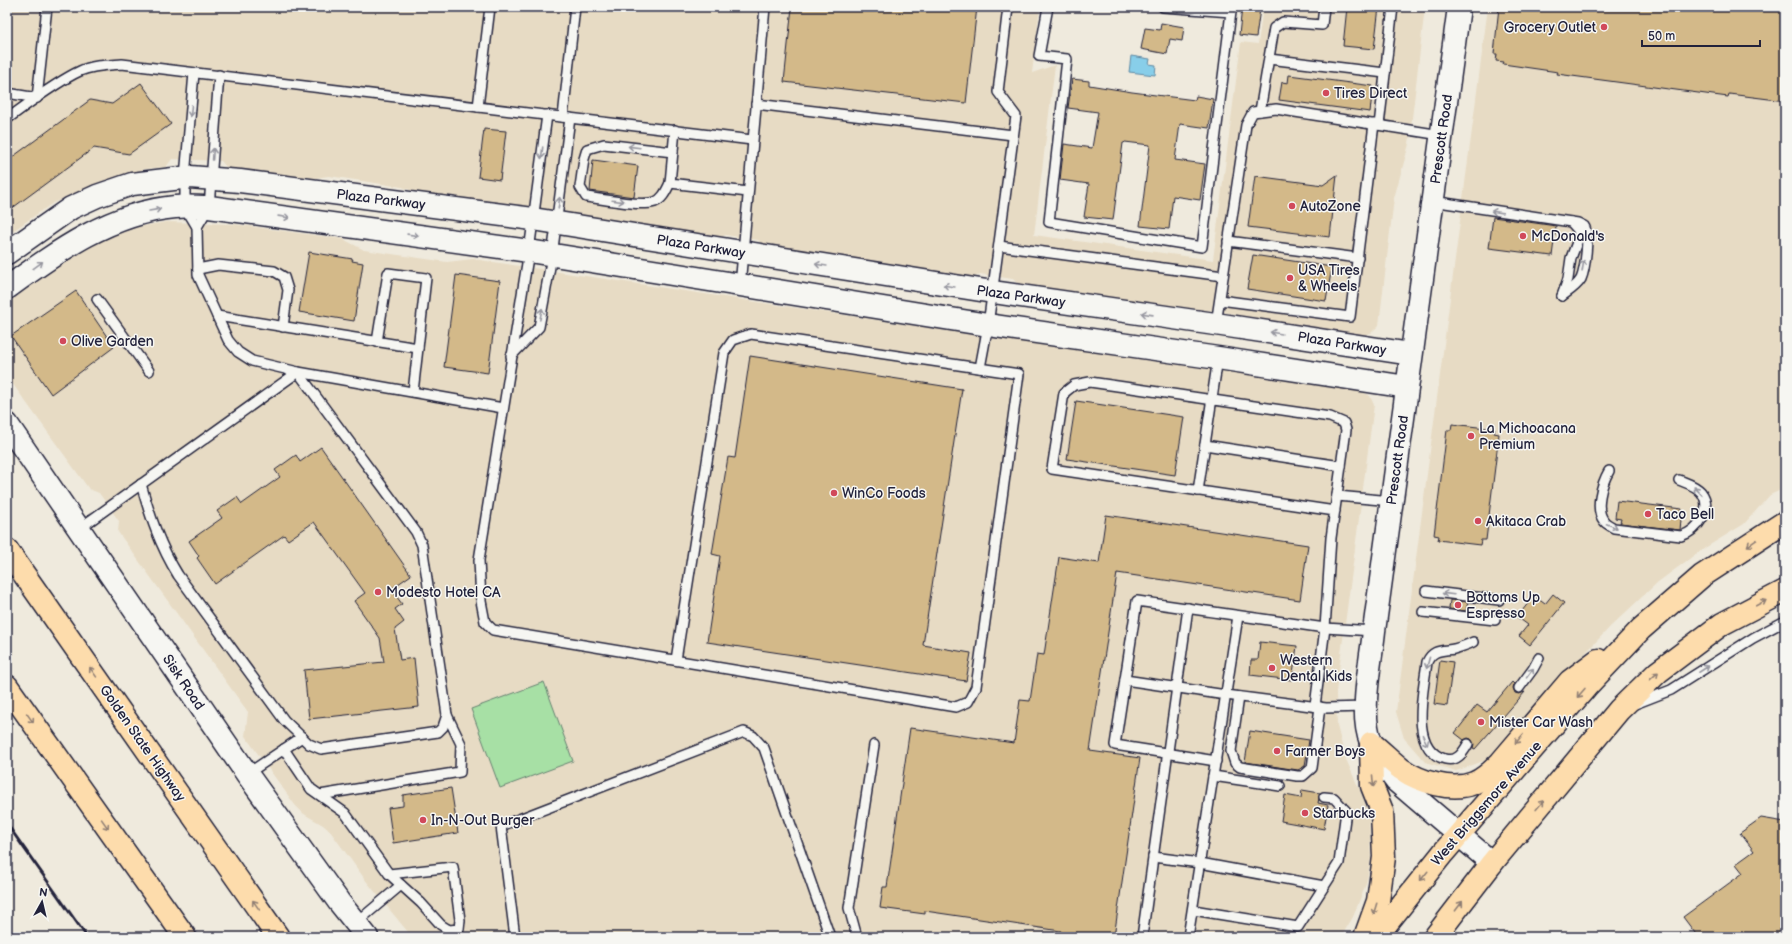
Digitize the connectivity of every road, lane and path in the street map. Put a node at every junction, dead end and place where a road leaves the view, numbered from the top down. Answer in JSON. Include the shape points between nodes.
{"nodes":[{"id":1,"x":47,"y":7,"type":"edge"},
{"id":2,"x":490,"y":7,"type":"edge"},
{"id":3,"x":575,"y":7,"type":"edge"},
{"id":4,"x":765,"y":7,"type":"edge"},
{"id":5,"x":1008,"y":7,"type":"edge"},
{"id":6,"x":1048,"y":7,"type":"edge"},
{"id":7,"x":1163,"y":7,"type":"edge"},
{"id":8,"x":1324,"y":7,"type":"edge"},
{"id":9,"x":1393,"y":7,"type":"edge"},
{"id":10,"x":1459,"y":7,"type":"edge"},
{"id":11,"x":1269,"y":59,"type":"junction"},
{"id":12,"x":194,"y":72,"type":"junction"},
{"id":13,"x":1385,"y":73,"type":"junction"},
{"id":14,"x":219,"y":75,"type":"junction"},
{"id":15,"x":7,"y":93,"type":"edge"},
{"id":16,"x":37,"y":98,"type":"junction"},
{"id":17,"x":756,"y":104,"type":"junction"},
{"id":18,"x":478,"y":107,"type":"junction"},
{"id":19,"x":1260,"y":111,"type":"junction"},
{"id":20,"x":547,"y":115,"type":"junction"},
{"id":21,"x":566,"y":117,"type":"junction"},
{"id":22,"x":7,"y":119,"type":"edge"},
{"id":23,"x":1377,"y":124,"type":"junction"},
{"id":24,"x":675,"y":130,"type":"junction"},
{"id":25,"x":1013,"y":135,"type":"junction"},
{"id":26,"x":1441,"y":135,"type":"junction"},
{"id":27,"x":752,"y":140,"type":"junction"},
{"id":28,"x":673,"y":152,"type":"junction"},
{"id":29,"x":185,"y":177,"type":"junction"},
{"id":30,"x":211,"y":178,"type":"junction"},
{"id":31,"x":670,"y":183,"type":"junction"},
{"id":32,"x":748,"y":192,"type":"junction"},
{"id":33,"x":1432,"y":201,"type":"junction"},
{"id":34,"x":185,"y":207,"type":"junction"},
{"id":35,"x":209,"y":207,"type":"junction"},
{"id":36,"x":533,"y":219,"type":"junction"},
{"id":37,"x":1570,"y":222,"type":"junction"},
{"id":38,"x":557,"y":223,"type":"junction"},
{"id":39,"x":197,"y":226,"type":"junction"},
{"id":40,"x":1228,"y":241,"type":"junction"},
{"id":41,"x":999,"y":246,"type":"junction"},
{"id":42,"x":529,"y":252,"type":"junction"},
{"id":43,"x":7,"y":253,"type":"edge"},
{"id":44,"x":743,"y":253,"type":"junction"},
{"id":45,"x":552,"y":256,"type":"junction"},
{"id":46,"x":1358,"y":258,"type":"junction"},
{"id":47,"x":198,"y":269,"type":"junction"},
{"id":48,"x":1223,"y":276,"type":"junction"},
{"id":49,"x":740,"y":286,"type":"junction"},
{"id":50,"x":7,"y":288,"type":"edge"},
{"id":51,"x":993,"y":292,"type":"junction"},
{"id":52,"x":97,"y":298,"type":"dead end"},
{"id":53,"x":1220,"y":300,"type":"junction"},
{"id":54,"x":217,"y":316,"type":"junction"},
{"id":55,"x":1216,"y":324,"type":"junction"},
{"id":56,"x":988,"y":325,"type":"junction"},
{"id":57,"x":283,"y":327,"type":"junction"},
{"id":58,"x":377,"y":342,"type":"junction"},
{"id":59,"x":418,"y":348,"type":"junction"},
{"id":60,"x":1412,"y":354,"type":"junction"},
{"id":61,"x":511,"y":356,"type":"junction"},
{"id":62,"x":1218,"y":358,"type":"junction"},
{"id":63,"x":980,"y":368,"type":"junction"},
{"id":64,"x":150,"y":371,"type":"dead end"},
{"id":65,"x":298,"y":372,"type":"junction"},
{"id":66,"x":1407,"y":387,"type":"junction"},
{"id":67,"x":413,"y":392,"type":"junction"},
{"id":68,"x":1211,"y":400,"type":"junction"},
{"id":69,"x":503,"y":408,"type":"junction"},
{"id":70,"x":7,"y":424,"type":"edge"},
{"id":71,"x":1205,"y":445,"type":"junction"},
{"id":72,"x":1341,"y":466,"type":"junction"},
{"id":73,"x":1609,"y":471,"type":"dead end"},
{"id":74,"x":1679,"y":480,"type":"dead end"},
{"id":75,"x":141,"y":484,"type":"junction"},
{"id":76,"x":1198,"y":491,"type":"junction"},
{"id":77,"x":1337,"y":496,"type":"junction"},
{"id":78,"x":1392,"y":502,"type":"junction"},
{"id":79,"x":1335,"y":511,"type":"junction"},
{"id":80,"x":1785,"y":522,"type":"edge"},
{"id":81,"x":80,"y":528,"type":"junction"},
{"id":82,"x":7,"y":550,"type":"edge"},
{"id":83,"x":1426,"y":591,"type":"dead end"},
{"id":84,"x":1785,"y":591,"type":"edge"},
{"id":85,"x":1499,"y":600,"type":"dead end"},
{"id":86,"x":1188,"y":608,"type":"junction"},
{"id":87,"x":1423,"y":612,"type":"dead end"},
{"id":88,"x":1238,"y":616,"type":"junction"},
{"id":89,"x":1495,"y":620,"type":"dead end"},
{"id":90,"x":1785,"y":621,"type":"edge"},
{"id":91,"x":1325,"y":628,"type":"junction"},
{"id":92,"x":1641,"y":629,"type":"junction"},
{"id":93,"x":1374,"y":632,"type":"junction"},
{"id":94,"x":1473,"y":642,"type":"dead end"},
{"id":95,"x":1539,"y":658,"type":"dead end"},
{"id":96,"x":676,"y":660,"type":"junction"},
{"id":97,"x":1125,"y":680,"type":"junction"},
{"id":98,"x":7,"y":686,"type":"edge"},
{"id":99,"x":1177,"y":688,"type":"junction"},
{"id":100,"x":1519,"y":688,"type":"dead end"},
{"id":101,"x":1226,"y":695,"type":"junction"},
{"id":102,"x":1239,"y":697,"type":"junction"},
{"id":103,"x":1318,"y":706,"type":"junction"},
{"id":104,"x":1366,"y":707,"type":"junction"},
{"id":105,"x":1619,"y":710,"type":"junction"},
{"id":106,"x":447,"y":715,"type":"junction"},
{"id":107,"x":302,"y":737,"type":"junction"},
{"id":108,"x":1371,"y":742,"type":"junction"},
{"id":109,"x":1468,"y":744,"type":"dead end"},
{"id":110,"x":874,"y":745,"type":"dead end"},
{"id":111,"x":284,"y":749,"type":"junction"},
{"id":112,"x":1168,"y":754,"type":"junction"},
{"id":113,"x":1216,"y":761,"type":"junction"},
{"id":114,"x":247,"y":774,"type":"junction"},
{"id":115,"x":1213,"y":776,"type":"junction"},
{"id":116,"x":1280,"y":786,"type":"dead end"},
{"id":117,"x":320,"y":795,"type":"junction"},
{"id":118,"x":1324,"y":797,"type":"dead end"},
{"id":119,"x":1459,"y":835,"type":"junction"},
{"id":120,"x":1153,"y":857,"type":"junction"},
{"id":121,"x":1200,"y":863,"type":"junction"},
{"id":122,"x":1492,"y":863,"type":"junction"},
{"id":123,"x":389,"y":874,"type":"junction"},
{"id":124,"x":401,"y":885,"type":"junction"},
{"id":125,"x":1324,"y":886,"type":"junction"},
{"id":126,"x":1192,"y":910,"type":"junction"},
{"id":127,"x":361,"y":930,"type":"edge"},
{"id":128,"x":185,"y":937,"type":"edge"},
{"id":129,"x":278,"y":937,"type":"edge"},
{"id":130,"x":515,"y":937,"type":"edge"},
{"id":131,"x":830,"y":937,"type":"edge"},
{"id":132,"x":857,"y":937,"type":"edge"},
{"id":133,"x":1142,"y":937,"type":"edge"},
{"id":134,"x":1188,"y":937,"type":"edge"},
{"id":135,"x":1365,"y":937,"type":"edge"},
{"id":136,"x":1376,"y":937,"type":"edge"},
{"id":137,"x":1435,"y":937,"type":"edge"}],
"edges":[{"from":1,"to":16,"type":"lane"},
{"from":2,"to":18,"type":"lane"},
{"from":3,"to":21,"type":"lane"},
{"from":4,"to":17,"type":"lane"},
{"from":5,"to":25,"type":"lane","via":[[998,92],[1016,116]]},
{"from":6,"to":7,"type":"lane","via":[[1039,56],[1067,60],[1049,222],[1202,247],[1231,12]]},
{"from":8,"to":11,"type":"lane","via":[[1322,25],[1283,22],[1274,28]]},
{"from":9,"to":13,"type":"lane"},
{"from":10,"to":26,"type":"street","name":"Prescott Road"},
{"from":11,"to":13,"type":"lane"},
{"from":11,"to":19,"type":"lane"},
{"from":12,"to":14,"type":"lane"},
{"from":12,"to":16,"type":"lane","via":[[122,64],[103,65],[80,71]]},
{"from":12,"to":29,"type":"lane","one_way":true},
{"from":13,"to":23,"type":"lane"},
{"from":14,"to":18,"type":"lane"},
{"from":30,"to":14,"type":"lane","one_way":true},
{"from":15,"to":16,"type":"lane"},
{"from":16,"to":22,"type":"lane"},
{"from":17,"to":25,"type":"lane"},
{"from":17,"to":27,"type":"lane"},
{"from":18,"to":20,"type":"lane"},
{"from":19,"to":23,"type":"lane","via":[[1276,108]]},
{"from":19,"to":40,"type":"lane","via":[[1253,112],[1246,125]]},
{"from":20,"to":21,"type":"lane"},
{"from":20,"to":36,"type":"lane","one_way":true},
{"from":21,"to":24,"type":"lane"},
{"from":38,"to":21,"type":"lane","one_way":true},
{"from":23,"to":26,"type":"lane"},
{"from":23,"to":46,"type":"lane"},
{"from":24,"to":27,"type":"lane"},
{"from":24,"to":28,"type":"lane"},
{"from":25,"to":41,"type":"lane"},
{"from":26,"to":33,"type":"street","name":"Prescott Road"},
{"from":27,"to":32,"type":"lane"},
{"from":28,"to":31,"type":"lane"},
{"from":28,"to":31,"type":"lane","one_way":true,"via":[[604,144],[587,149],[580,187],[586,197],[644,204],[656,202],[664,195]]},
{"from":29,"to":30,"type":"street","name":"Plaza Parkway"},
{"from":29,"to":34,"type":"lane"},
{"from":29,"to":43,"type":"street","name":"Plaza Parkway","via":[[132,184],[97,196],[71,208]]},
{"from":30,"to":35,"type":"lane"},
{"from":30,"to":36,"type":"street","name":"Plaza Parkway"},
{"from":31,"to":32,"type":"lane"},
{"from":32,"to":44,"type":"lane"},
{"from":37,"to":33,"type":"lane","one_way":true},
{"from":33,"to":60,"type":"street","name":"Prescott Road"},
{"from":34,"to":35,"type":"street"},
{"from":34,"to":39,"type":"lane"},
{"from":50,"to":34,"type":"street","one_way":true,"via":[[56,252],[113,222],[145,212]]},
{"from":35,"to":39,"type":"lane"},
{"from":35,"to":42,"type":"street","one_way":true},
{"from":36,"to":38,"type":"street","name":"Plaza Parkway"},
{"from":36,"to":42,"type":"lane"},
{"from":37,"to":37,"type":"lane","one_way":true,"via":[[1578,230],[1579,237],[1562,296],[1582,278],[1587,244],[1584,226]]},
{"from":38,"to":44,"type":"street","name":"Plaza Parkway"},
{"from":38,"to":45,"type":"lane"},
{"from":39,"to":47,"type":"lane"},
{"from":40,"to":46,"type":"lane"},
{"from":40,"to":48,"type":"lane"},
{"from":41,"to":48,"type":"lane"},
{"from":41,"to":51,"type":"lane"},
{"from":42,"to":45,"type":"street"},
{"from":42,"to":61,"type":"lane"},
{"from":44,"to":49,"type":"lane"},
{"from":51,"to":44,"type":"street","name":"Plaza Parkway","one_way":true},
{"from":45,"to":49,"type":"street"},
{"from":61,"to":45,"type":"lane","one_way":true,"via":[[539,327]]},
{"from":46,"to":53,"type":"lane","via":[[1350,317]]},
{"from":47,"to":54,"type":"lane"},
{"from":47,"to":57,"type":"lane","via":[[218,265],[274,271],[284,276],[288,290]]},
{"from":48,"to":53,"type":"lane"},
{"from":49,"to":56,"type":"street"},
{"from":55,"to":51,"type":"street","name":"Plaza Parkway","one_way":true},
{"from":51,"to":56,"type":"lane"},
{"from":52,"to":64,"type":"lane"},
{"from":53,"to":55,"type":"lane"},
{"from":54,"to":57,"type":"lane"},
{"from":54,"to":65,"type":"lane","via":[[228,340],[238,352],[252,361]]},
{"from":60,"to":55,"type":"street","name":"Plaza Parkway","one_way":true},
{"from":56,"to":62,"type":"street"},
{"from":56,"to":63,"type":"lane"},
{"from":57,"to":58,"type":"lane"},
{"from":58,"to":59,"type":"lane"},
{"from":58,"to":59,"type":"lane","via":[[388,273],[426,278]]},
{"from":59,"to":67,"type":"lane"},
{"from":60,"to":66,"type":"street","name":"Prescott Road"},
{"from":61,"to":69,"type":"lane"},
{"from":62,"to":66,"type":"street"},
{"from":62,"to":68,"type":"lane"},
{"from":63,"to":96,"type":"lane","via":[[751,334],[732,340],[724,353]]},
{"from":63,"to":96,"type":"lane","via":[[1019,374],[976,687],[968,702],[956,707]]},
{"from":65,"to":67,"type":"lane"},
{"from":65,"to":75,"type":"lane"},
{"from":65,"to":106,"type":"lane","via":[[416,532],[422,545]]},
{"from":66,"to":78,"type":"street","name":"Prescott Road"},
{"from":67,"to":69,"type":"lane"},
{"from":68,"to":71,"type":"lane"},
{"from":68,"to":72,"type":"lane","via":[[1330,417],[1344,423],[1346,430]]},
{"from":68,"to":76,"type":"lane","via":[[1090,382],[1074,385],[1064,393],[1052,469]]},
{"from":69,"to":96,"type":"lane","via":[[479,560],[485,622],[493,630]]},
{"from":70,"to":81,"type":"street","name":"Sisk Road"},
{"from":71,"to":72,"type":"lane"},
{"from":71,"to":76,"type":"lane"},
{"from":72,"to":77,"type":"lane"},
{"from":73,"to":74,"type":"lane","one_way":true,"via":[[1604,479],[1600,504],[1600,515],[1604,523],[1614,528],[1682,536],[1690,534],[1698,527],[1703,517],[1705,501],[1693,486]]},
{"from":75,"to":81,"type":"lane"},
{"from":75,"to":107,"type":"lane","via":[[153,526],[164,552],[178,575],[284,720]]},
{"from":76,"to":79,"type":"lane"},
{"from":77,"to":78,"type":"lane"},
{"from":77,"to":79,"type":"lane"},
{"from":78,"to":93,"type":"street","name":"Prescott Road"},
{"from":79,"to":91,"type":"lane"},
{"from":80,"to":92,"type":"main road","name":"West Briggsmore Avenue","one_way":true,"via":[[1702,576]]},
{"from":81,"to":114,"type":"street","name":"Sisk Road"},
{"from":129,"to":82,"type":"main road","name":"Golden State Highway","one_way":true},
{"from":85,"to":83,"type":"lane","one_way":true},
{"from":105,"to":84,"type":"main road","one_way":true,"via":[[1658,672],[1722,624]]},
{"from":86,"to":88,"type":"lane"},
{"from":86,"to":97,"type":"lane","via":[[1137,601]]},
{"from":86,"to":99,"type":"lane"},
{"from":87,"to":89,"type":"lane"},
{"from":88,"to":91,"type":"lane"},
{"from":88,"to":101,"type":"lane"},
{"from":105,"to":90,"type":"lane","one_way":true,"via":[[1671,690],[1753,638]]},
{"from":91,"to":93,"type":"lane"},
{"from":91,"to":103,"type":"lane"},
{"from":92,"to":108,"type":"main road","one_way":true,"via":[[1570,681],[1492,771],[1474,783],[1441,786],[1427,781],[1402,769]]},
{"from":92,"to":119,"type":"main road","name":"West Briggsmore Avenue","one_way":true,"via":[[1586,687]]},
{"from":93,"to":104,"type":"street","name":"Prescott Road"},
{"from":94,"to":109,"type":"lane","one_way":true,"via":[[1440,650],[1431,655],[1427,662],[1421,716],[1424,741],[1438,756],[1454,759],[1462,754]]},
{"from":100,"to":95,"type":"lane","one_way":true},
{"from":97,"to":99,"type":"lane"},
{"from":97,"to":112,"type":"lane","via":[[1115,745]]},
{"from":98,"to":128,"type":"main road","one_way":true},
{"from":99,"to":101,"type":"lane"},
{"from":99,"to":112,"type":"lane"},
{"from":101,"to":102,"type":"lane"},
{"from":101,"to":113,"type":"lane"},
{"from":102,"to":103,"type":"lane"},
{"from":102,"to":103,"type":"lane","via":[[1231,751],[1235,763],[1240,768],[1298,776],[1312,768]]},
{"from":103,"to":104,"type":"lane"},
{"from":104,"to":108,"type":"street","name":"Prescott Road","via":[[1366,726]]},
{"from":122,"to":105,"type":"main road","one_way":true},
{"from":106,"to":107,"type":"lane","via":[[443,727],[438,732],[322,749],[309,744]]},
{"from":106,"to":117,"type":"lane","via":[[461,744],[460,772]]},
{"from":107,"to":111,"type":"lane"},
{"from":108,"to":119,"type":"street","name":"Prescott Road","via":[[1384,766],[1396,781]]},
{"from":108,"to":135,"type":"main road","one_way":true,"via":[[1372,786],[1382,811],[1384,857],[1378,901]]},
{"from":110,"to":132,"type":"lane","via":[[848,908]]},
{"from":111,"to":114,"type":"lane"},
{"from":111,"to":117,"type":"lane","via":[[311,789]]},
{"from":112,"to":113,"type":"lane"},
{"from":112,"to":120,"type":"lane"},
{"from":113,"to":115,"type":"lane"},
{"from":114,"to":127,"type":"street","name":"Sisk Road"},
{"from":115,"to":116,"type":"lane"},
{"from":115,"to":121,"type":"lane"},
{"from":117,"to":123,"type":"lane","via":[[346,813]]},
{"from":118,"to":125,"type":"lane","via":[[1334,798],[1346,811],[1339,862]]},
{"from":119,"to":122,"type":"street","name":"Prescott Road"},
{"from":119,"to":136,"type":"main road","name":"West Briggsmore Avenue","one_way":true},
{"from":120,"to":121,"type":"lane"},
{"from":120,"to":133,"type":"lane"},
{"from":121,"to":125,"type":"lane"},
{"from":121,"to":126,"type":"lane"},
{"from":137,"to":122,"type":"main road","one_way":true},
{"from":123,"to":124,"type":"lane"},
{"from":123,"to":124,"type":"lane","via":[[453,867],[459,929],[449,930],[441,925]]},
{"from":124,"to":127,"type":"lane"},
{"from":125,"to":126,"type":"lane","via":[[1298,927]]},
{"from":126,"to":134,"type":"lane"},
{"from":130,"to":131,"type":"lane","via":[[501,826],[744,732],[753,736],[764,748]]}]}
